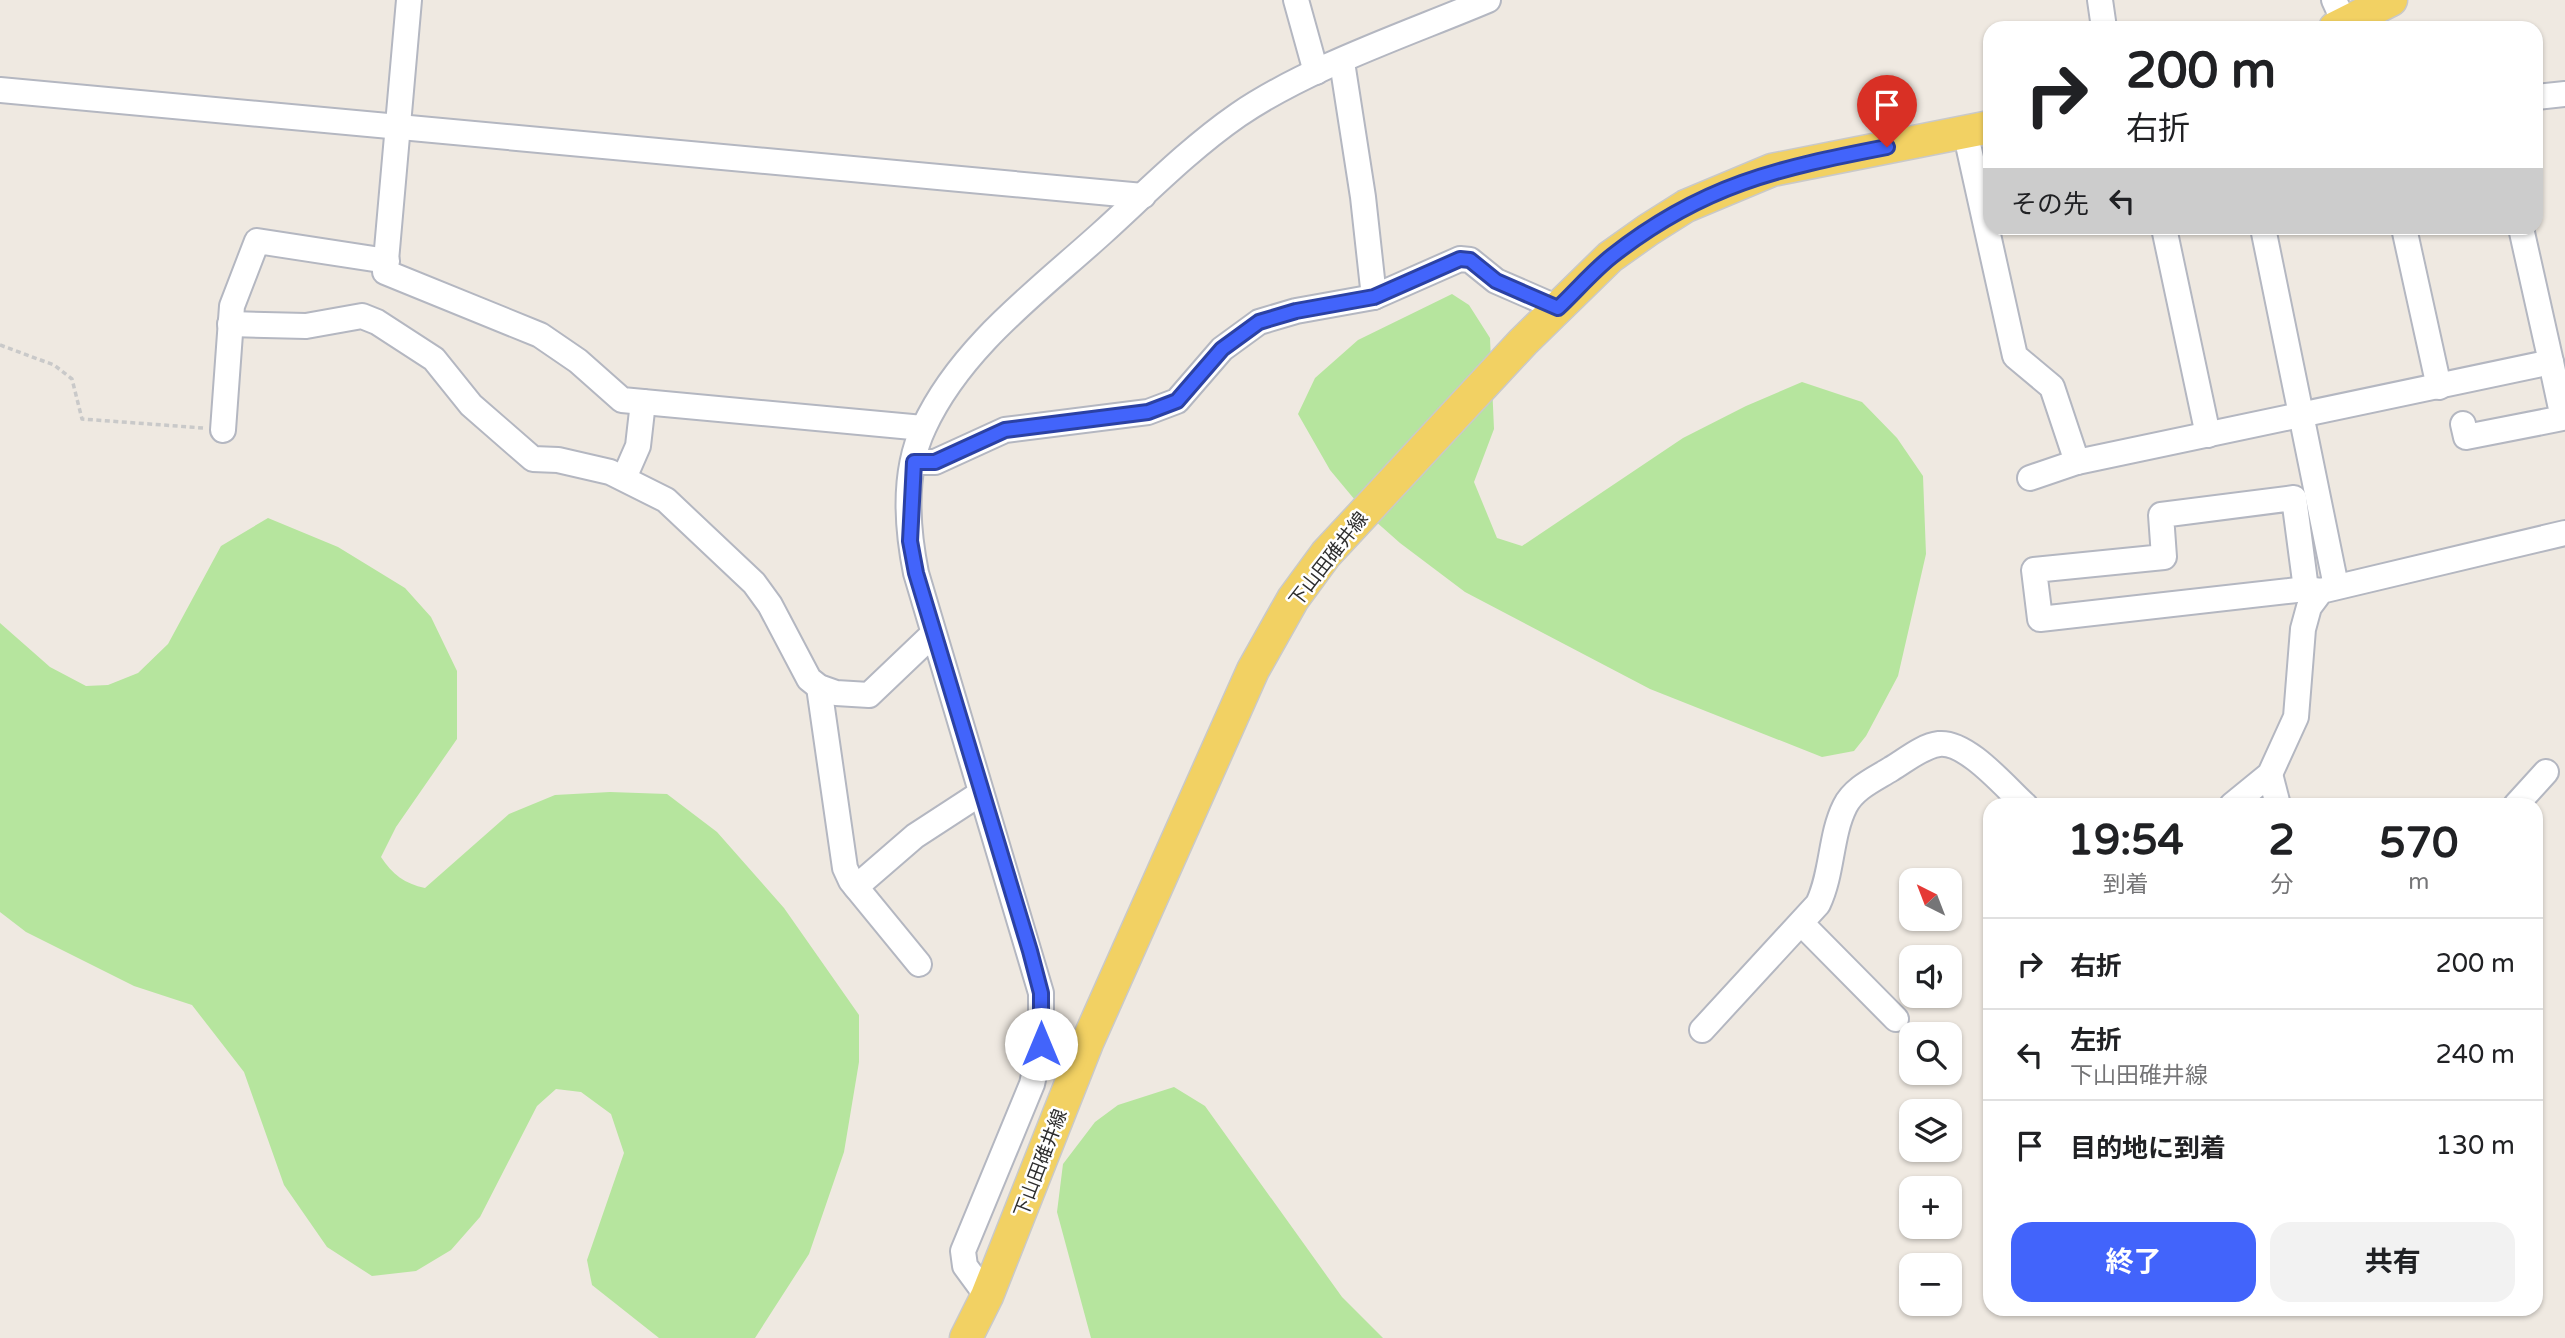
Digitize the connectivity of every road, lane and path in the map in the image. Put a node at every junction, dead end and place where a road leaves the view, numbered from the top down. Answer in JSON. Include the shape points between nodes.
{"nodes":[{"id":1,"x":409,"y":0,"type":"edge"},
{"id":2,"x":1296,"y":0,"type":"edge"},
{"id":3,"x":1488,"y":0,"type":"edge"},
{"id":4,"x":2100,"y":0,"type":"edge"},
{"id":5,"x":2391,"y":0,"type":"edge"},
{"id":6,"x":2338,"y":17,"type":"edge"},
{"id":7,"x":2103,"y":21,"type":"edge"},
{"id":8,"x":1342,"y":62,"type":"junction"},
{"id":9,"x":1316,"y":72,"type":"junction"},
{"id":10,"x":0,"y":90,"type":"edge"},
{"id":11,"x":2565,"y":94,"type":"edge"},
{"id":12,"x":2543,"y":96,"type":"edge"},
{"id":13,"x":399,"y":129,"type":"junction"},
{"id":14,"x":1977,"y":129,"type":"edge"},
{"id":15,"x":1983,"y":185,"type":"edge"},
{"id":16,"x":1143,"y":196,"type":"junction"},
{"id":17,"x":1992,"y":235,"type":"edge"},
{"id":18,"x":2165,"y":235,"type":"edge"},
{"id":19,"x":2264,"y":235,"type":"edge"},
{"id":20,"x":2406,"y":235,"type":"edge"},
{"id":21,"x":2523,"y":235,"type":"edge"},
{"id":22,"x":387,"y":261,"type":"junction"},
{"id":23,"x":1374,"y":297,"type":"junction"},
{"id":24,"x":1558,"y":308,"type":"junction"},
{"id":25,"x":230,"y":324,"type":"junction"},
{"id":26,"x":0,"y":345,"type":"edge"},
{"id":27,"x":2551,"y":362,"type":"junction"},
{"id":28,"x":2439,"y":387,"type":"junction"},
{"id":29,"x":643,"y":402,"type":"junction"},
{"id":30,"x":2300,"y":414,"type":"junction"},
{"id":31,"x":2463,"y":424,"type":"dead end"},
{"id":32,"x":923,"y":428,"type":"junction"},
{"id":33,"x":223,"y":430,"type":"joint"},
{"id":34,"x":2208,"y":435,"type":"junction"},
{"id":35,"x":914,"y":462,"type":"junction"},
{"id":36,"x":2077,"y":462,"type":"junction"},
{"id":37,"x":624,"y":478,"type":"junction"},
{"id":38,"x":2030,"y":478,"type":"dead end"},
{"id":39,"x":2565,"y":533,"type":"edge"},
{"id":40,"x":2321,"y":589,"type":"junction"},
{"id":41,"x":933,"y":634,"type":"junction"},
{"id":42,"x":819,"y":687,"type":"junction"},
{"id":43,"x":2546,"y":772,"type":"dead end"},
{"id":44,"x":2270,"y":774,"type":"junction"},
{"id":45,"x":981,"y":793,"type":"junction"},
{"id":46,"x":2017,"y":798,"type":"edge"},
{"id":47,"x":2241,"y":798,"type":"edge"},
{"id":48,"x":2276,"y":798,"type":"edge"},
{"id":49,"x":2522,"y":798,"type":"edge"},
{"id":50,"x":856,"y":887,"type":"junction"},
{"id":51,"x":1802,"y":924,"type":"junction"},
{"id":52,"x":919,"y":964,"type":"dead end"},
{"id":53,"x":1896,"y":1019,"type":"dead end"},
{"id":54,"x":1702,"y":1030,"type":"dead end"},
{"id":55,"x":988,"y":1296,"type":"junction"},
{"id":56,"x":965,"y":1338,"type":"edge"}],
"edges":[{"from":1,"to":13,"type":"street"},
{"from":2,"to":9,"type":"street"},
{"from":3,"to":8,"type":"street"},
{"from":4,"to":7,"type":"street"},
{"from":5,"to":6,"type":"main road"},
{"from":8,"to":9,"type":"street"},
{"from":8,"to":23,"type":"street"},
{"from":9,"to":16,"type":"street","via":[[1239,115]]},
{"from":10,"to":13,"type":"street"},
{"from":11,"to":12,"type":"street"},
{"from":13,"to":16,"type":"street"},
{"from":13,"to":22,"type":"street"},
{"from":14,"to":15,"type":"street"},
{"from":14,"to":24,"type":"main road","name":"下山田碓井線","via":[[1772,170],[1725,187],[1686,206],[1619,250]]},
{"from":16,"to":32,"type":"street","via":[[984,340]]},
{"from":17,"to":36,"type":"street","via":[[2015,356],[2052,387]]},
{"from":18,"to":34,"type":"street"},
{"from":19,"to":30,"type":"street"},
{"from":20,"to":28,"type":"street"},
{"from":21,"to":27,"type":"street"},
{"from":22,"to":25,"type":"street","via":[[257,241],[232,306]]},
{"from":22,"to":29,"type":"street","via":[[386,272],[540,335],[622,400]]},
{"from":23,"to":24,"type":"street","via":[[1460,259],[1470,260],[1496,281]]},
{"from":23,"to":35,"type":"street","via":[[1259,322],[1222,349],[1177,401],[1148,412],[1005,430],[935,462]]},
{"from":24,"to":55,"type":"main road","name":"下山田碓井線","via":[[1380,494],[1293,599],[1253,670],[1163,868],[1087,1043]]},
{"from":25,"to":33,"type":"street"},
{"from":25,"to":37,"type":"street","via":[[306,326],[362,316],[434,359],[471,405],[533,459],[558,460]]},
{"from":26,"to":33,"type":"path","via":[[54,365],[72,379],[82,419]]},
{"from":27,"to":28,"type":"street"},
{"from":27,"to":31,"type":"street","via":[[2563,418],[2466,437]]},
{"from":28,"to":30,"type":"street"},
{"from":29,"to":32,"type":"street"},
{"from":29,"to":37,"type":"street","via":[[638,446]]},
{"from":30,"to":34,"type":"street"},
{"from":30,"to":40,"type":"street"},
{"from":32,"to":35,"type":"street"},
{"from":34,"to":36,"type":"street"},
{"from":35,"to":41,"type":"street","via":[[910,541]]},
{"from":36,"to":38,"type":"street"},
{"from":37,"to":42,"type":"street","via":[[666,500],[754,583],[802,669]]},
{"from":39,"to":40,"type":"street"},
{"from":40,"to":40,"type":"street","via":[[2040,619],[2034,570],[2164,556],[2161,515],[2294,498]]},
{"from":40,"to":44,"type":"street","via":[[2309,607],[2303,629],[2296,717]]},
{"from":41,"to":42,"type":"street","via":[[869,695]]},
{"from":41,"to":45,"type":"street"},
{"from":42,"to":50,"type":"street","via":[[845,868]]},
{"from":43,"to":49,"type":"street"},
{"from":44,"to":47,"type":"street"},
{"from":44,"to":48,"type":"street"},
{"from":45,"to":50,"type":"street","via":[[915,836]]},
{"from":45,"to":55,"type":"street","via":[[1041,993],[1041,1044],[1032,1084],[963,1251],[965,1266]]},
{"from":46,"to":51,"type":"street","via":[[1965,751],[1937,744],[1920,752],[1860,788],[1846,803],[1837,827],[1829,881]]},
{"from":50,"to":52,"type":"street"},
{"from":51,"to":53,"type":"street"},
{"from":51,"to":54,"type":"street"},
{"from":55,"to":56,"type":"main road","name":"下山田碓井線"}]}
